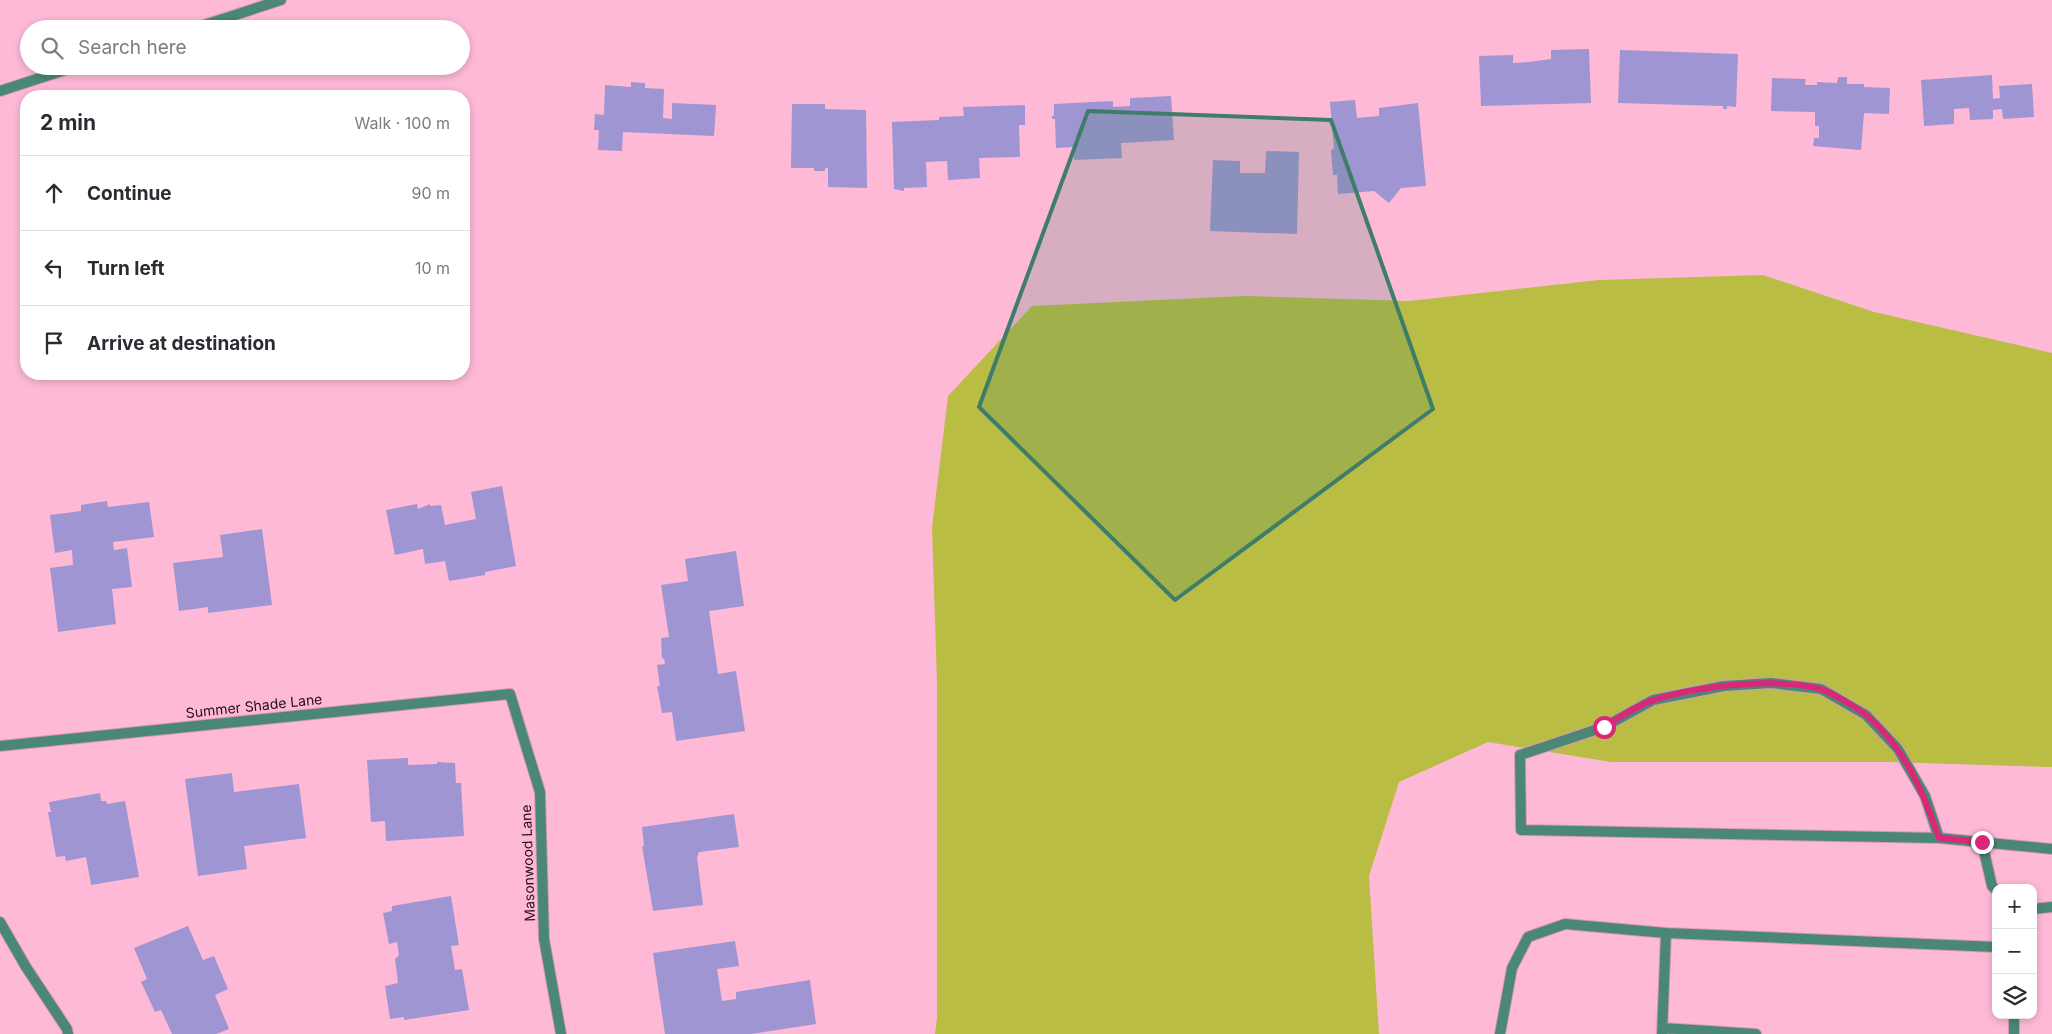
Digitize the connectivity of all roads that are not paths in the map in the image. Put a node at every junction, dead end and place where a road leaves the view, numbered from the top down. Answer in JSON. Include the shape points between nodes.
{"nodes":[{"id":1,"x":281,"y":0,"type":"edge"},
{"id":2,"x":220,"y":20,"type":"edge"},
{"id":3,"x":49,"y":75,"type":"edge"},
{"id":4,"x":0,"y":91,"type":"edge"},
{"id":5,"x":510,"y":694,"type":"joint"},
{"id":6,"x":0,"y":746,"type":"edge"},
{"id":7,"x":1939,"y":838,"type":"junction"},
{"id":8,"x":1982,"y":842,"type":"junction"},
{"id":9,"x":2052,"y":849,"type":"edge"},
{"id":10,"x":1992,"y":886,"type":"edge"},
{"id":11,"x":2052,"y":908,"type":"edge"},
{"id":12,"x":2037,"y":909,"type":"edge"},
{"id":13,"x":0,"y":922,"type":"edge"},
{"id":14,"x":1666,"y":933,"type":"junction"},
{"id":15,"x":1992,"y":947,"type":"edge"},
{"id":16,"x":2014,"y":1019,"type":"edge"},
{"id":17,"x":1663,"y":1031,"type":"edge"},
{"id":18,"x":68,"y":1034,"type":"edge"},
{"id":19,"x":561,"y":1034,"type":"edge"},
{"id":20,"x":1500,"y":1034,"type":"edge"},
{"id":21,"x":1756,"y":1034,"type":"edge"},
{"id":22,"x":2014,"y":1034,"type":"edge"}],
"edges":[{"from":1,"to":2,"type":"street"},
{"from":3,"to":4,"type":"street"},
{"from":5,"to":6,"type":"street","name":"Summer Shade Lane"},
{"from":5,"to":19,"type":"street","name":"Masonwood Lane","via":[[540,792],[544,938]]},
{"from":7,"to":7,"type":"street","via":[[1522,830],[1520,755],[1604,727],[1653,700],[1733,685],[1771,683],[1821,689],[1866,715],[1898,749],[1925,796]]},
{"from":7,"to":8,"type":"street"},
{"from":8,"to":9,"type":"street"},
{"from":8,"to":10,"type":"street"},
{"from":11,"to":12,"type":"street"},
{"from":13,"to":18,"type":"street"},
{"from":14,"to":15,"type":"street"},
{"from":14,"to":17,"type":"street"},
{"from":14,"to":20,"type":"street","via":[[1565,924],[1528,938],[1512,968]]},
{"from":16,"to":22,"type":"street"},
{"from":17,"to":21,"type":"street"}]}
